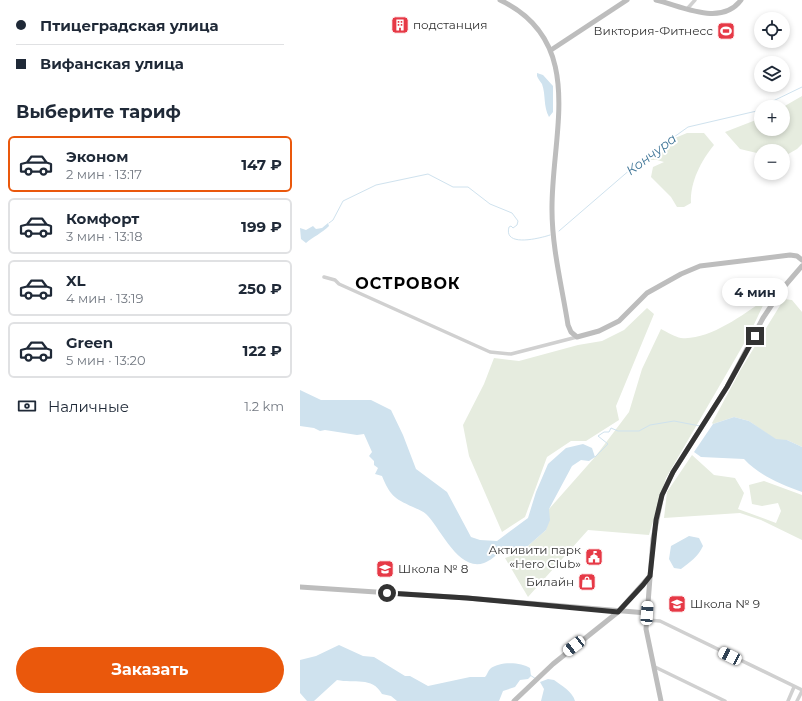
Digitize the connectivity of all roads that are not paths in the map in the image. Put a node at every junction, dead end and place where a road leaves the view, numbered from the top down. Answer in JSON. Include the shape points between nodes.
{"nodes":[{"id":1,"x":500,"y":0,"type":"edge"},
{"id":2,"x":627,"y":0,"type":"edge"},
{"id":3,"x":656,"y":0,"type":"edge"},
{"id":4,"x":695,"y":0,"type":"edge"},
{"id":5,"x":741,"y":0,"type":"edge"},
{"id":6,"x":688,"y":9,"type":"junction"},
{"id":7,"x":551,"y":50,"type":"junction"},
{"id":8,"x":802,"y":253,"type":"edge"},
{"id":9,"x":790,"y":255,"type":"junction"},
{"id":10,"x":802,"y":260,"type":"edge"},
{"id":11,"x":802,"y":266,"type":"edge"},
{"id":12,"x":324,"y":277,"type":"dead end"},
{"id":13,"x":577,"y":337,"type":"junction"},
{"id":14,"x":650,"y":576,"type":"junction"},
{"id":15,"x":300,"y":587,"type":"edge"},
{"id":16,"x":618,"y":612,"type":"junction"},
{"id":17,"x":647,"y":613,"type":"junction"},
{"id":18,"x":647,"y":620,"type":"junction"},
{"id":19,"x":655,"y":667,"type":"junction"},
{"id":20,"x":794,"y":687,"type":"junction"},
{"id":21,"x":802,"y":690,"type":"edge"},
{"id":22,"x":514,"y":701,"type":"edge"},
{"id":23,"x":661,"y":701,"type":"edge"},
{"id":24,"x":725,"y":701,"type":"edge"},
{"id":25,"x":788,"y":701,"type":"edge"},
{"id":26,"x":797,"y":701,"type":"edge"}],
"edges":[{"from":1,"to":7,"type":"main road","via":[[532,20]]},
{"from":2,"to":7,"type":"main road"},
{"from":3,"to":6,"type":"main road"},
{"from":4,"to":6,"type":"street"},
{"from":5,"to":6,"type":"main road","via":[[735,8],[724,13]]},
{"from":7,"to":13,"type":"main road","via":[[559,91],[552,189],[553,225],[568,325]]},
{"from":8,"to":9,"type":"main road"},
{"from":9,"to":10,"type":"main road"},
{"from":9,"to":13,"type":"main road","via":[[700,266],[647,293],[619,321]]},
{"from":11,"to":14,"type":"main road","via":[[763,318],[727,387],[662,495],[656,520]]},
{"from":12,"to":13,"type":"street","via":[[490,352],[511,354]]},
{"from":14,"to":16,"type":"main road"},
{"from":14,"to":17,"type":"main road"},
{"from":15,"to":16,"type":"main road","via":[[467,598]]},
{"from":16,"to":17,"type":"main road"},
{"from":16,"to":22,"type":"main road","via":[[543,672]]},
{"from":17,"to":18,"type":"main road"},
{"from":18,"to":19,"type":"main road","via":[[646,629]]},
{"from":18,"to":20,"type":"street","via":[[660,621]]},
{"from":19,"to":23,"type":"main road"},
{"from":19,"to":24,"type":"street"},
{"from":20,"to":21,"type":"street"},
{"from":20,"to":25,"type":"street"},
{"from":21,"to":26,"type":"street"}]}
